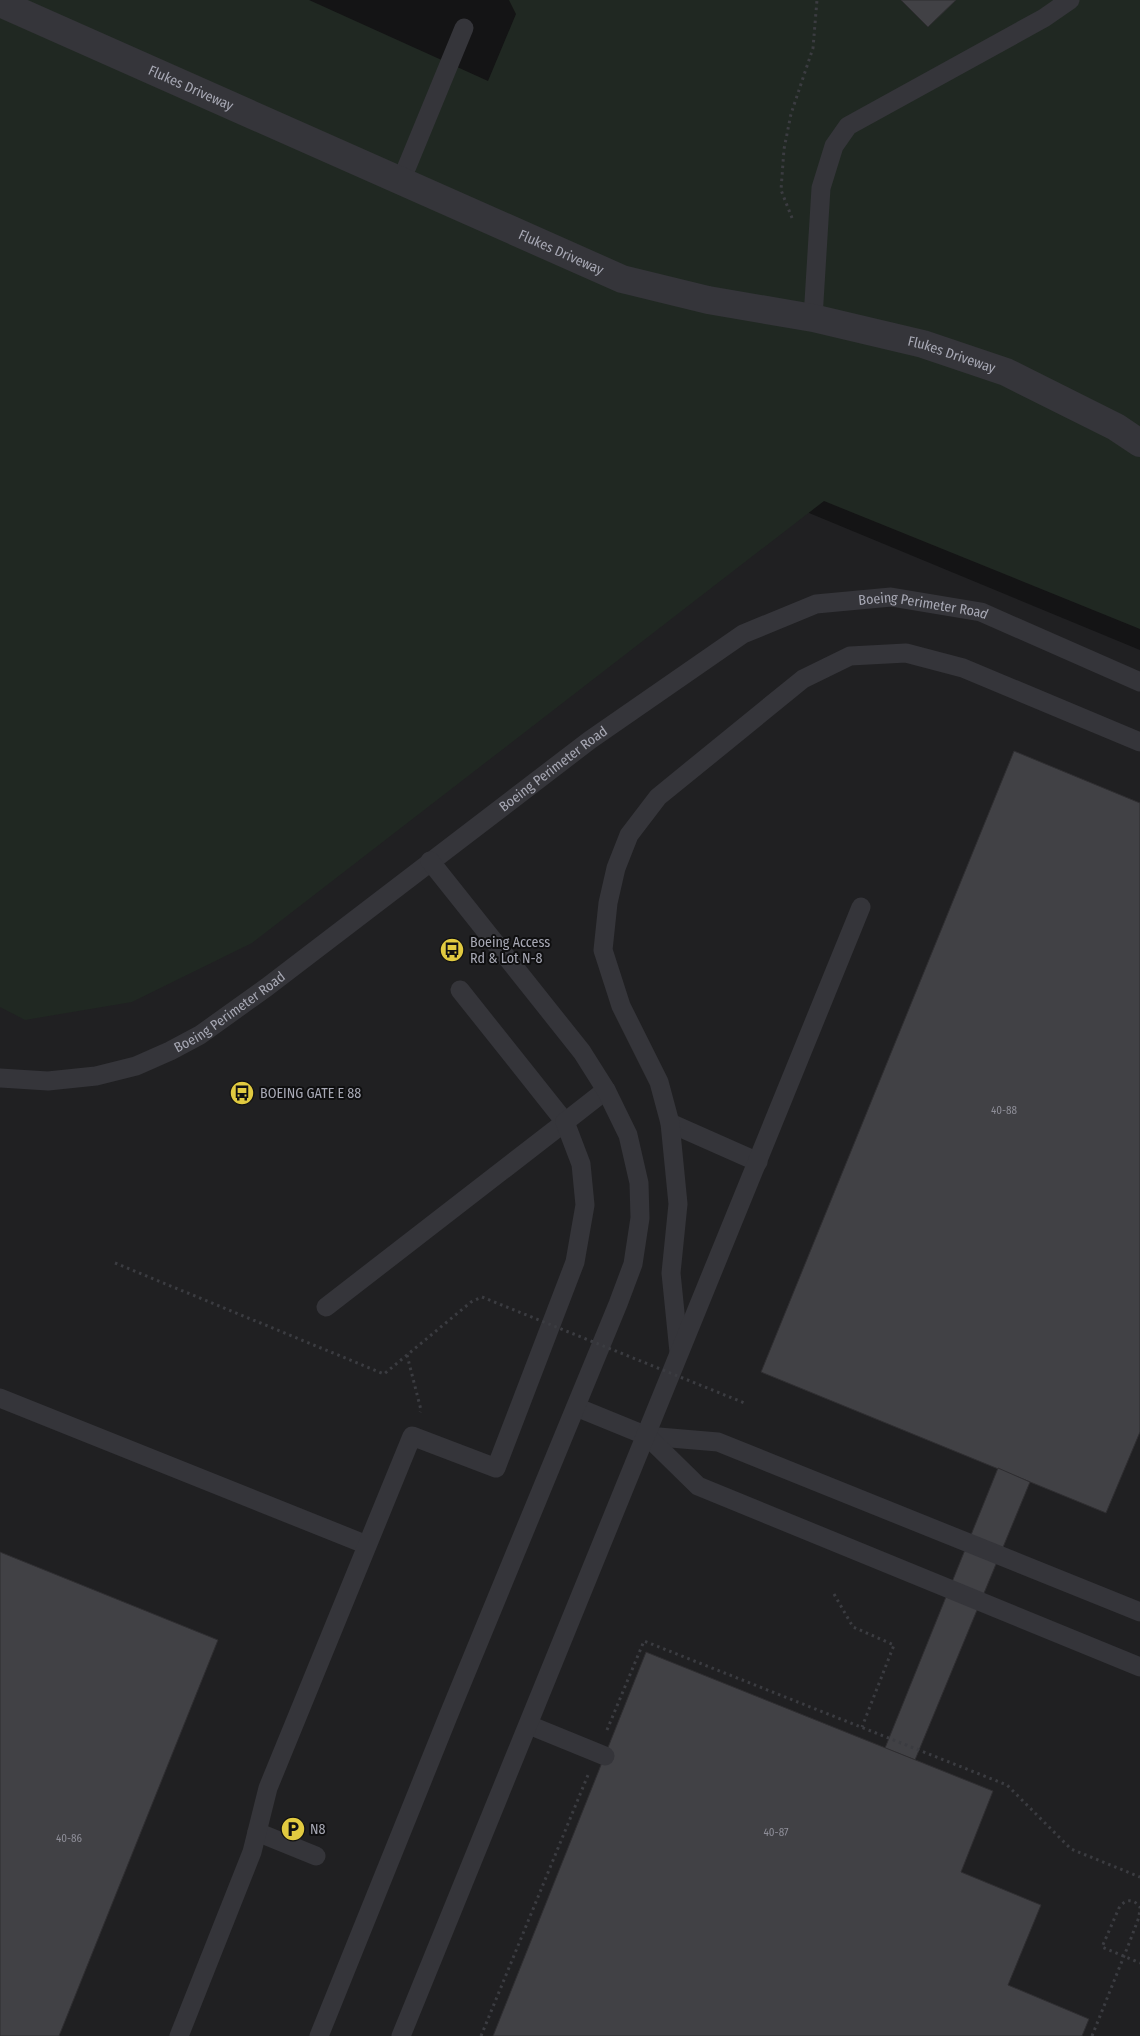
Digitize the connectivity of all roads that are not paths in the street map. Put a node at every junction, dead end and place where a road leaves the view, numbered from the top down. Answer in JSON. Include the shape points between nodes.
{"nodes":[{"id":1,"x":1070,"y":0,"type":"edge"},
{"id":2,"x":4,"y":3,"type":"edge"},
{"id":3,"x":464,"y":28,"type":"dead end"},
{"id":4,"x":402,"y":181,"type":"junction"},
{"id":5,"x":812,"y":318,"type":"junction"},
{"id":6,"x":1140,"y":443,"type":"edge"},
{"id":7,"x":1140,"y":682,"type":"edge"},
{"id":8,"x":1140,"y":742,"type":"edge"},
{"id":9,"x":430,"y":861,"type":"junction"},
{"id":10,"x":861,"y":907,"type":"dead end"},
{"id":11,"x":460,"y":990,"type":"dead end"},
{"id":12,"x":0,"y":1078,"type":"edge"},
{"id":13,"x":606,"y":1090,"type":"junction"},
{"id":14,"x":565,"y":1122,"type":"junction"},
{"id":15,"x":670,"y":1123,"type":"junction"},
{"id":16,"x":758,"y":1162,"type":"junction"},
{"id":17,"x":326,"y":1307,"type":"dead end"},
{"id":18,"x":680,"y":1354,"type":"junction"},
{"id":19,"x":0,"y":1398,"type":"edge"},
{"id":20,"x":576,"y":1407,"type":"junction"},
{"id":21,"x":647,"y":1436,"type":"junction"},
{"id":22,"x":367,"y":1546,"type":"junction"},
{"id":23,"x":1140,"y":1612,"type":"edge"},
{"id":24,"x":1140,"y":1667,"type":"edge"},
{"id":25,"x":529,"y":1725,"type":"junction"},
{"id":26,"x":605,"y":1756,"type":"dead end"},
{"id":27,"x":257,"y":1832,"type":"junction"},
{"id":28,"x":316,"y":1856,"type":"dead end"},
{"id":29,"x":179,"y":2036,"type":"edge"},
{"id":30,"x":319,"y":2036,"type":"edge"},
{"id":31,"x":401,"y":2036,"type":"edge"}],
"edges":[{"from":1,"to":5,"type":"lane","via":[[1044,18],[848,126],[834,146],[821,188]]},
{"from":2,"to":4,"type":"street","name":"Flukes Driveway"},
{"from":3,"to":4,"type":"lane"},
{"from":4,"to":5,"type":"street","name":"Flukes Driveway","via":[[622,279],[708,300]]},
{"from":5,"to":6,"type":"street","name":"Flukes Driveway","via":[[923,344],[1006,372],[1116,427]]},
{"from":7,"to":9,"type":"lane","name":"Boeing Perimeter Road","via":[[981,612],[891,597],[816,604],[743,634],[590,740]]},
{"from":8,"to":15,"type":"lane","via":[[963,668],[906,653],[850,656],[795,685],[658,797],[629,835],[616,868],[603,950],[621,1006],[659,1082]]},
{"from":9,"to":12,"type":"lane","name":"Boeing Perimeter Road","via":[[259,992],[170,1051],[136,1066],[96,1076],[48,1081]]},
{"from":9,"to":13,"type":"lane","via":[[582,1052]]},
{"from":10,"to":16,"type":"lane"},
{"from":11,"to":14,"type":"lane"},
{"from":13,"to":14,"type":"lane"},
{"from":13,"to":20,"type":"lane","via":[[628,1134],[639,1184],[640,1218],[633,1264]]},
{"from":14,"to":17,"type":"lane"},
{"from":14,"to":22,"type":"lane","via":[[581,1164],[585,1205],[575,1262],[496,1468],[412,1436]]},
{"from":15,"to":16,"type":"lane"},
{"from":15,"to":18,"type":"lane","via":[[678,1204],[671,1273]]},
{"from":16,"to":18,"type":"lane"},
{"from":18,"to":21,"type":"lane"},
{"from":19,"to":22,"type":"lane"},
{"from":20,"to":21,"type":"lane"},
{"from":20,"to":30,"type":"lane"},
{"from":21,"to":23,"type":"lane","via":[[718,1442]]},
{"from":21,"to":24,"type":"lane","via":[[698,1486]]},
{"from":21,"to":25,"type":"lane"},
{"from":22,"to":27,"type":"lane","via":[[268,1788]]},
{"from":25,"to":26,"type":"lane"},
{"from":25,"to":31,"type":"lane"},
{"from":27,"to":28,"type":"lane"},
{"from":27,"to":29,"type":"lane"}]}
